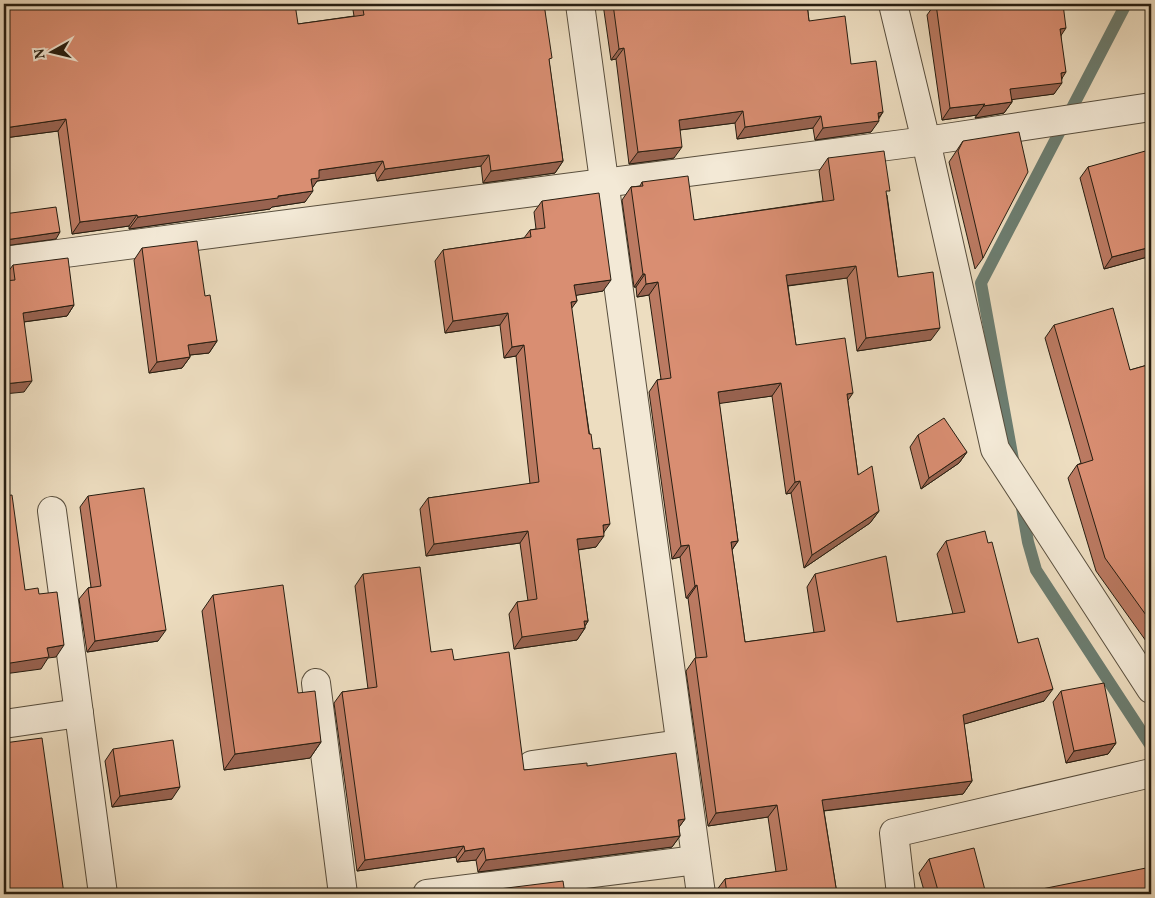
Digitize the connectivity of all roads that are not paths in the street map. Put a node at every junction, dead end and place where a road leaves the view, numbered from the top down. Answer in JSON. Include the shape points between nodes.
{"nodes":[{"id":1,"x":580,"y":4,"type":"edge"},
{"id":2,"x":893,"y":4,"type":"edge"},
{"id":3,"x":1151,"y":106,"type":"edge"},
{"id":4,"x":926,"y":141,"type":"junction"},
{"id":5,"x":605,"y":182,"type":"junction"},
{"id":6,"x":4,"y":261,"type":"edge"},
{"id":7,"x":52,"y":511,"type":"dead end"},
{"id":8,"x":316,"y":683,"type":"dead end"},
{"id":9,"x":1151,"y":689,"type":"edge"},
{"id":10,"x":79,"y":713,"type":"junction"},
{"id":11,"x":4,"y":724,"type":"edge"},
{"id":12,"x":680,"y":744,"type":"junction"},
{"id":13,"x":532,"y":765,"type":"dead end"},
{"id":14,"x":1151,"y":774,"type":"edge"},
{"id":15,"x":696,"y":860,"type":"junction"},
{"id":16,"x":103,"y":894,"type":"edge"},
{"id":17,"x":343,"y":894,"type":"edge"},
{"id":18,"x":427,"y":894,"type":"edge"},
{"id":19,"x":701,"y":894,"type":"edge"},
{"id":20,"x":901,"y":894,"type":"edge"}],
"edges":[{"from":1,"to":5,"type":"street"},
{"from":2,"to":4,"type":"street"},
{"from":3,"to":4,"type":"street"},
{"from":4,"to":5,"type":"street"},
{"from":4,"to":9,"type":"street","via":[[995,449]]},
{"from":5,"to":6,"type":"street"},
{"from":5,"to":12,"type":"street"},
{"from":7,"to":10,"type":"street"},
{"from":8,"to":17,"type":"street"},
{"from":10,"to":11,"type":"street"},
{"from":10,"to":16,"type":"street"},
{"from":12,"to":13,"type":"street"},
{"from":12,"to":15,"type":"street"},
{"from":14,"to":20,"type":"street","via":[[894,833]]},
{"from":15,"to":18,"type":"street"},
{"from":15,"to":19,"type":"street"}]}
